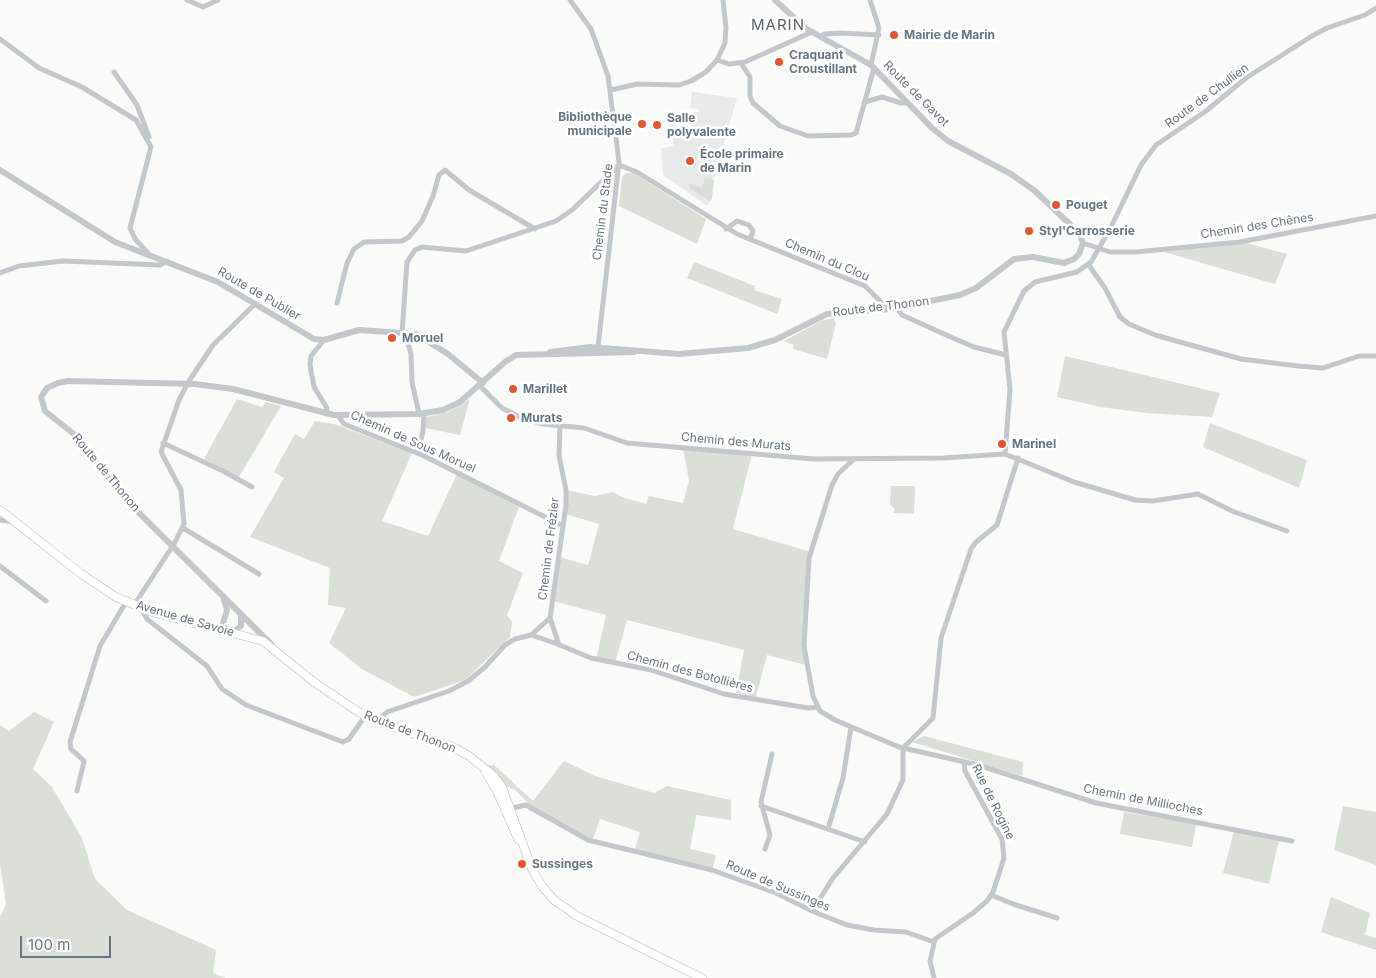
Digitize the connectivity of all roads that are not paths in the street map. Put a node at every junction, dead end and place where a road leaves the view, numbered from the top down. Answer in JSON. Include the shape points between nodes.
{"nodes":[{"id":1,"x":187,"y":0,"type":"edge"},
{"id":2,"x":218,"y":0,"type":"edge"},
{"id":3,"x":570,"y":0,"type":"edge"},
{"id":4,"x":775,"y":0,"type":"edge"},
{"id":5,"x":870,"y":0,"type":"edge"},
{"id":6,"x":724,"y":3,"type":"edge"},
{"id":7,"x":1376,"y":8,"type":"edge"},
{"id":8,"x":812,"y":32,"type":"junction"},
{"id":9,"x":879,"y":35,"type":"junction"},
{"id":10,"x":820,"y":36,"type":"junction"},
{"id":11,"x":0,"y":39,"type":"edge"},
{"id":12,"x":717,"y":60,"type":"junction"},
{"id":13,"x":741,"y":63,"type":"junction"},
{"id":14,"x":873,"y":66,"type":"junction"},
{"id":15,"x":114,"y":72,"type":"dead end"},
{"id":16,"x":611,"y":90,"type":"junction"},
{"id":17,"x":865,"y":102,"type":"junction"},
{"id":18,"x":908,"y":102,"type":"junction"},
{"id":19,"x":151,"y":147,"type":"junction"},
{"id":20,"x":619,"y":165,"type":"junction"},
{"id":21,"x":0,"y":170,"type":"edge"},
{"id":22,"x":1376,"y":216,"type":"edge"},
{"id":23,"x":726,"y":228,"type":"junction"},
{"id":24,"x":535,"y":229,"type":"junction"},
{"id":25,"x":750,"y":240,"type":"junction"},
{"id":26,"x":1083,"y":244,"type":"junction"},
{"id":27,"x":1097,"y":249,"type":"junction"},
{"id":28,"x":148,"y":253,"type":"junction"},
{"id":29,"x":168,"y":261,"type":"junction"},
{"id":30,"x":1088,"y":264,"type":"junction"},
{"id":31,"x":0,"y":273,"type":"edge"},
{"id":32,"x":337,"y":303,"type":"dead end"},
{"id":33,"x":255,"y":304,"type":"junction"},
{"id":34,"x":896,"y":308,"type":"junction"},
{"id":35,"x":888,"y":309,"type":"junction"},
{"id":36,"x":404,"y":333,"type":"junction"},
{"id":37,"x":324,"y":340,"type":"junction"},
{"id":38,"x":598,"y":350,"type":"junction"},
{"id":39,"x":1006,"y":355,"type":"junction"},
{"id":40,"x":1376,"y":356,"type":"edge"},
{"id":41,"x":188,"y":384,"type":"junction"},
{"id":42,"x":481,"y":385,"type":"junction"},
{"id":43,"x":422,"y":413,"type":"junction"},
{"id":44,"x":326,"y":414,"type":"junction"},
{"id":45,"x":338,"y":415,"type":"junction"},
{"id":46,"x":560,"y":426,"type":"junction"},
{"id":47,"x":163,"y":443,"type":"junction"},
{"id":48,"x":417,"y":453,"type":"junction"},
{"id":49,"x":1006,"y":454,"type":"junction"},
{"id":50,"x":854,"y":458,"type":"junction"},
{"id":51,"x":1018,"y":458,"type":"junction"},
{"id":52,"x":252,"y":487,"type":"dead end"},
{"id":53,"x":0,"y":510,"type":"edge"},
{"id":54,"x":0,"y":520,"type":"edge"},
{"id":55,"x":17,"y":523,"type":"junction"},
{"id":56,"x":563,"y":526,"type":"junction"},
{"id":57,"x":183,"y":528,"type":"junction"},
{"id":58,"x":1286,"y":531,"type":"dead end"},
{"id":59,"x":172,"y":547,"type":"junction"},
{"id":60,"x":0,"y":566,"type":"edge"},
{"id":61,"x":259,"y":574,"type":"dead end"},
{"id":62,"x":222,"y":597,"type":"junction"},
{"id":63,"x":46,"y":601,"type":"dead end"},
{"id":64,"x":134,"y":605,"type":"junction"},
{"id":65,"x":240,"y":613,"type":"junction"},
{"id":66,"x":550,"y":618,"type":"junction"},
{"id":67,"x":222,"y":630,"type":"junction"},
{"id":68,"x":232,"y":632,"type":"junction"},
{"id":69,"x":531,"y":635,"type":"junction"},
{"id":70,"x":559,"y":644,"type":"junction"},
{"id":71,"x":276,"y":650,"type":"junction"},
{"id":72,"x":817,"y":707,"type":"junction"},
{"id":73,"x":365,"y":716,"type":"junction"},
{"id":74,"x":377,"y":721,"type":"junction"},
{"id":75,"x":851,"y":727,"type":"junction"},
{"id":76,"x":903,"y":748,"type":"junction"},
{"id":77,"x":772,"y":754,"type":"dead end"},
{"id":78,"x":964,"y":762,"type":"junction"},
{"id":79,"x":77,"y":791,"type":"dead end"},
{"id":80,"x":761,"y":806,"type":"junction"},
{"id":81,"x":508,"y":809,"type":"junction"},
{"id":82,"x":828,"y":829,"type":"junction"},
{"id":83,"x":1292,"y":840,"type":"dead end"},
{"id":84,"x":865,"y":842,"type":"junction"},
{"id":85,"x":765,"y":849,"type":"dead end"},
{"id":86,"x":992,"y":895,"type":"junction"},
{"id":87,"x":812,"y":911,"type":"junction"},
{"id":88,"x":1057,"y":918,"type":"dead end"},
{"id":89,"x":934,"y":942,"type":"junction"},
{"id":90,"x":702,"y":978,"type":"edge"},
{"id":91,"x":934,"y":978,"type":"edge"}],
"edges":[{"from":1,"to":2,"type":"street","via":[[203,7]]},
{"from":3,"to":16,"type":"street","name":"Chemin du Stade","via":[[591,29]]},
{"from":4,"to":8,"type":"street","name":"Route de Gavot"},
{"from":5,"to":9,"type":"street","via":[[878,21]]},
{"from":6,"to":12,"type":"street","via":[[726,38]]},
{"from":7,"to":27,"type":"street","name":"Route de Chullien","via":[[1312,36],[1242,81],[1206,111],[1156,145],[1143,160],[1110,230]]},
{"from":8,"to":10,"type":"street","name":"Route de Gavot"},
{"from":8,"to":13,"type":"street"},
{"from":9,"to":10,"type":"street","via":[[841,32]]},
{"from":9,"to":14,"type":"street"},
{"from":10,"to":14,"type":"street","name":"Route de Gavot"},
{"from":11,"to":19,"type":"street","via":[[39,68],[82,87],[129,115],[139,125]]},
{"from":12,"to":13,"type":"street"},
{"from":12,"to":16,"type":"street","via":[[706,72],[686,83],[637,84]]},
{"from":13,"to":17,"type":"street","via":[[750,76],[753,103],[780,126],[804,136],[855,134]]},
{"from":14,"to":17,"type":"street"},
{"from":14,"to":18,"type":"street","name":"Route de Gavot"},
{"from":15,"to":19,"type":"street","via":[[137,104]]},
{"from":16,"to":20,"type":"street","name":"Chemin du Stade"},
{"from":17,"to":18,"type":"street","via":[[882,97]]},
{"from":18,"to":26,"type":"street","name":"Route de Gavot","via":[[951,143],[1028,185],[1076,230]]},
{"from":19,"to":28,"type":"street","via":[[130,228]]},
{"from":20,"to":23,"type":"street","name":"Chemin du Clou","via":[[637,172]]},
{"from":20,"to":24,"type":"street","via":[[563,218]]},
{"from":20,"to":38,"type":"street","name":"Chemin du Stade"},
{"from":21,"to":28,"type":"street","name":"Route de Publier","via":[[115,242]]},
{"from":22,"to":27,"type":"street","name":"Chemin des Chênes","via":[[1235,242],[1130,253]]},
{"from":23,"to":25,"type":"street","name":"Chemin du Clou"},
{"from":23,"to":25,"type":"street","via":[[737,221],[749,225],[753,230]]},
{"from":24,"to":32,"type":"street","via":[[469,190],[445,170],[439,175],[422,221],[409,237],[402,241],[364,242],[354,250],[347,263]]},
{"from":24,"to":36,"type":"street","via":[[466,251],[422,247],[415,250],[406,262]]},
{"from":25,"to":35,"type":"street","name":"Chemin du Clou","via":[[865,286]]},
{"from":26,"to":27,"type":"street","name":"Chemin des Chênes"},
{"from":26,"to":34,"type":"street","name":"Route de Thonon","via":[[1071,261],[1060,263],[1020,258],[1009,262],[966,293]]},
{"from":27,"to":30,"type":"street","name":"Route de Chullien"},
{"from":28,"to":29,"type":"street","name":"Route de Publier"},
{"from":29,"to":31,"type":"street","via":[[160,264],[64,261],[19,266]]},
{"from":29,"to":33,"type":"street","name":"Route de Publier","via":[[224,285]]},
{"from":30,"to":39,"type":"street","via":[[1077,272],[1040,280],[1028,288],[1005,329]]},
{"from":30,"to":40,"type":"street","via":[[1120,317],[1155,335],[1224,355],[1288,365],[1323,368],[1358,356]]},
{"from":33,"to":37,"type":"street","name":"Route de Publier","via":[[314,339]]},
{"from":33,"to":41,"type":"street","via":[[218,339]]},
{"from":34,"to":35,"type":"street","name":"Route de Thonon"},
{"from":34,"to":39,"type":"street","via":[[900,314],[974,347]]},
{"from":35,"to":38,"type":"street","name":"Route de Thonon","via":[[827,314],[775,340],[748,348],[686,354]]},
{"from":36,"to":37,"type":"street","via":[[355,330]]},
{"from":36,"to":42,"type":"street","via":[[425,338],[455,359]]},
{"from":36,"to":43,"type":"street","via":[[411,354],[412,382]]},
{"from":37,"to":44,"type":"street","via":[[311,356],[310,365],[314,387],[327,408]]},
{"from":38,"to":42,"type":"street","name":"Route de Thonon","via":[[564,356],[525,353],[512,357]]},
{"from":39,"to":49,"type":"street","via":[[1010,389]]},
{"from":41,"to":44,"type":"street","name":"Route de Thonon","via":[[233,389]]},
{"from":41,"to":47,"type":"street"},
{"from":41,"to":59,"type":"street","name":"Route de Thonon","via":[[63,382],[50,386],[41,397],[45,411],[75,435],[120,493]]},
{"from":42,"to":43,"type":"street","name":"Route de Thonon","via":[[454,406]]},
{"from":42,"to":46,"type":"street","name":"Chemin des Murats","via":[[495,403],[513,414],[533,422]]},
{"from":43,"to":45,"type":"street","name":"Route de Thonon"},
{"from":43,"to":48,"type":"street","via":[[423,432]]},
{"from":44,"to":45,"type":"street","name":"Route de Thonon"},
{"from":45,"to":48,"type":"street","name":"Chemin de Sous Moruel","via":[[339,420],[348,426]]},
{"from":46,"to":50,"type":"street","name":"Chemin des Murats","via":[[584,428],[622,442],[638,444],[807,458]]},
{"from":46,"to":56,"type":"street","name":"Chemin de Frézier","via":[[559,456],[566,494]]},
{"from":47,"to":52,"type":"street"},
{"from":47,"to":57,"type":"street","via":[[162,454],[182,495]]},
{"from":48,"to":56,"type":"street","name":"Chemin de Sous Moruel"},
{"from":49,"to":50,"type":"street","name":"Chemin des Murats"},
{"from":49,"to":51,"type":"street"},
{"from":50,"to":72,"type":"street","via":[[832,485],[810,558],[804,646]]},
{"from":51,"to":58,"type":"street","via":[[1074,482],[1135,500],[1153,501],[1198,494]]},
{"from":51,"to":76,"type":"street","via":[[997,525],[971,549],[941,638],[933,718]]},
{"from":53,"to":55,"type":"main road","name":"Avenue de Savoie"},
{"from":54,"to":55,"type":"street"},
{"from":55,"to":64,"type":"main road","name":"Avenue de Savoie","via":[[84,576]]},
{"from":56,"to":66,"type":"street","name":"Chemin de Frézier"},
{"from":57,"to":59,"type":"street"},
{"from":57,"to":61,"type":"street"},
{"from":59,"to":62,"type":"street","name":"Route de Thonon"},
{"from":59,"to":64,"type":"street"},
{"from":60,"to":63,"type":"street"},
{"from":62,"to":65,"type":"street","name":"Route de Thonon"},
{"from":62,"to":67,"type":"street","via":[[227,610]]},
{"from":64,"to":67,"type":"main road","name":"Avenue de Savoie"},
{"from":64,"to":73,"type":"street","via":[[149,621],[207,666],[222,689],[246,705],[343,742],[349,739]]},
{"from":64,"to":79,"type":"street","via":[[100,646],[70,742],[71,749],[84,761]]},
{"from":65,"to":68,"type":"street","via":[[241,626]]},
{"from":65,"to":71,"type":"street","name":"Route de Thonon"},
{"from":66,"to":69,"type":"street","name":"Chemin de Frézier"},
{"from":66,"to":70,"type":"street"},
{"from":67,"to":68,"type":"main road","name":"Avenue de Savoie"},
{"from":68,"to":71,"type":"main road","name":"Avenue de Savoie"},
{"from":69,"to":70,"type":"street","name":"Chemin des Botollières"},
{"from":69,"to":74,"type":"street","name":"Chemin de Frézier","via":[[510,642],[480,672],[461,685],[384,713]]},
{"from":70,"to":72,"type":"street","name":"Chemin des Botollières","via":[[596,660],[651,670],[724,694],[804,708]]},
{"from":71,"to":73,"type":"main road","name":"Route de Thonon","via":[[314,682]]},
{"from":72,"to":75,"type":"street","name":"Rue de Rogine"},
{"from":73,"to":74,"type":"main road","name":"Route de Thonon"},
{"from":74,"to":81,"type":"main road","name":"Route de Thonon","via":[[453,747],[469,756],[498,781]]},
{"from":75,"to":76,"type":"street","name":"Rue de Rogine"},
{"from":75,"to":82,"type":"street","via":[[843,778]]},
{"from":76,"to":78,"type":"street","name":"Rue de Rogine"},
{"from":76,"to":84,"type":"street","via":[[904,775],[900,789],[884,819]]},
{"from":77,"to":80,"type":"street"},
{"from":78,"to":83,"type":"street","name":"Chemin de Millioches","via":[[1096,803]]},
{"from":78,"to":86,"type":"street","name":"Rue de Rogine","via":[[965,771],[1005,849],[1004,862]]},
{"from":80,"to":82,"type":"street"},
{"from":80,"to":85,"type":"street","via":[[769,832]]},
{"from":81,"to":87,"type":"street","name":"Route de Sussinges","via":[[526,806],[588,840],[712,870]]},
{"from":81,"to":90,"type":"main road","name":"Route de Thonon","via":[[539,883],[561,906]]},
{"from":82,"to":84,"type":"street"},
{"from":84,"to":87,"type":"street","via":[[833,878]]},
{"from":86,"to":88,"type":"street"},
{"from":86,"to":89,"type":"street","name":"Rue de Rogine","via":[[979,909]]},
{"from":87,"to":89,"type":"street","name":"Route de Sussinges","via":[[852,926],[906,932]]},
{"from":89,"to":91,"type":"street","via":[[930,954]]}]}
